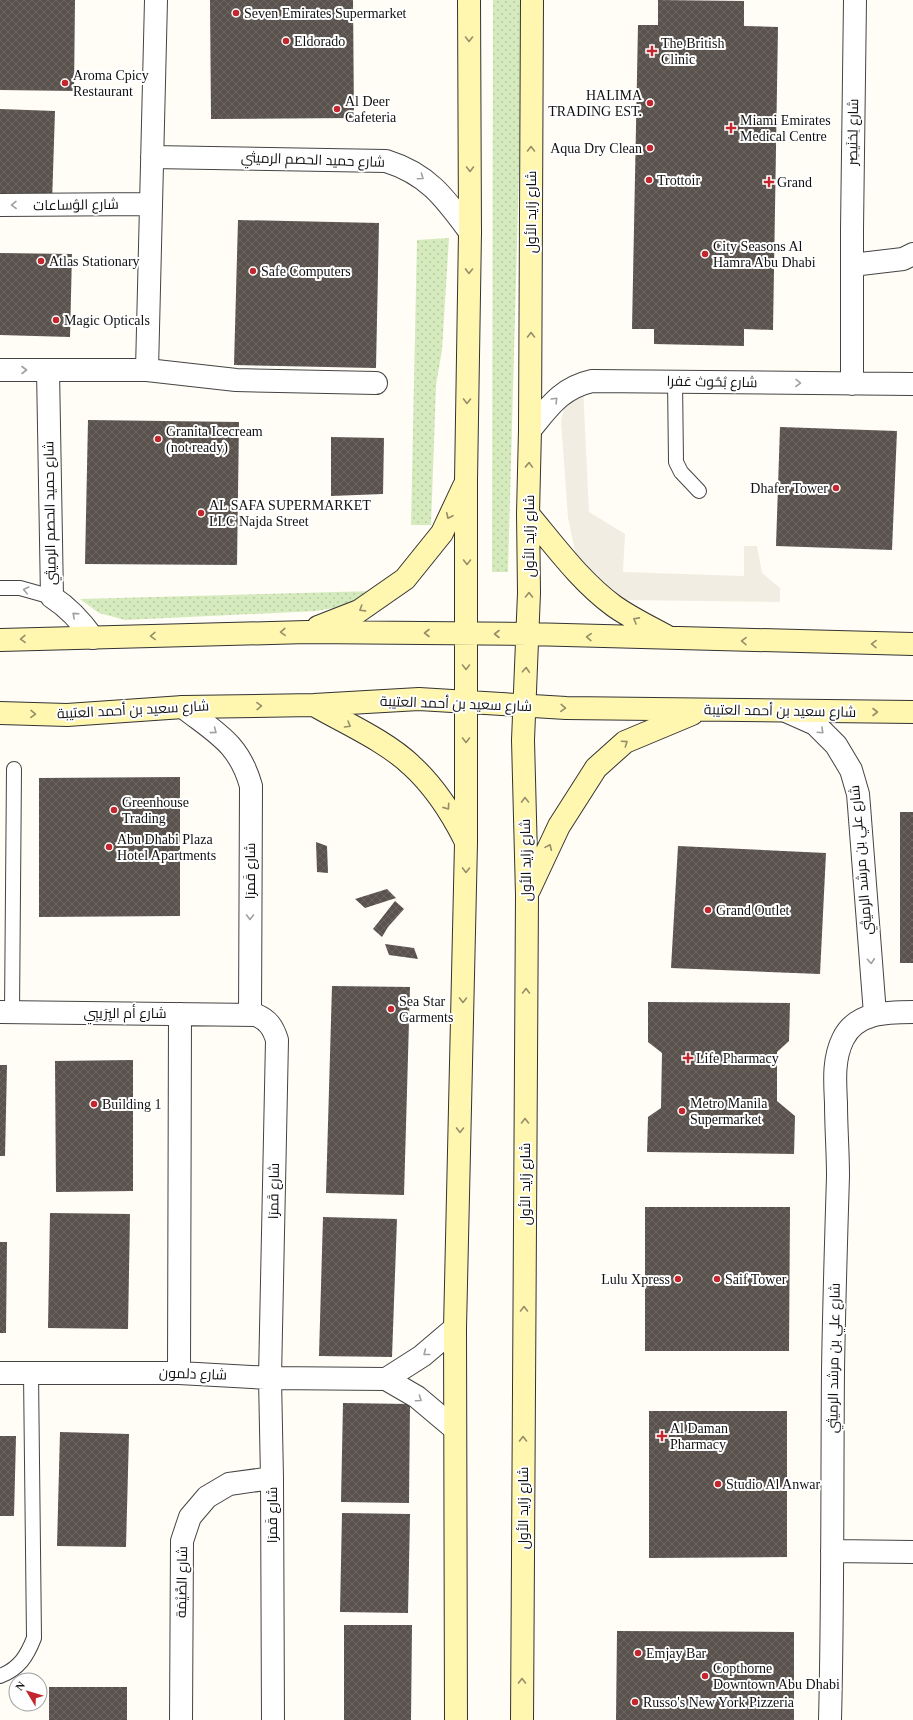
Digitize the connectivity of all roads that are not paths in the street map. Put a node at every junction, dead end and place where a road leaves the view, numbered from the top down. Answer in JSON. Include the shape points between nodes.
{"nodes":[{"id":1,"x":156,"y":0,"type":"edge"},
{"id":2,"x":469,"y":0,"type":"edge"},
{"id":3,"x":532,"y":0,"type":"edge"},
{"id":4,"x":855,"y":0,"type":"edge"},
{"id":5,"x":152,"y":157,"type":"junction"},
{"id":6,"x":151,"y":204,"type":"junction"},
{"id":7,"x":0,"y":205,"type":"edge"},
{"id":8,"x":470,"y":232,"type":"junction"},
{"id":9,"x":913,"y":254,"type":"edge"},
{"id":10,"x":852,"y":265,"type":"junction"},
{"id":11,"x":0,"y":370,"type":"edge"},
{"id":12,"x":48,"y":370,"type":"junction"},
{"id":13,"x":147,"y":370,"type":"junction"},
{"id":14,"x":675,"y":381,"type":"junction"},
{"id":15,"x":376,"y":383,"type":"dead end"},
{"id":16,"x":852,"y":384,"type":"junction"},
{"id":17,"x":913,"y":384,"type":"edge"},
{"id":18,"x":530,"y":430,"type":"junction"},
{"id":19,"x":466,"y":481,"type":"junction"},
{"id":20,"x":699,"y":491,"type":"dead end"},
{"id":21,"x":528,"y":514,"type":"junction"},
{"id":22,"x":0,"y":588,"type":"edge"},
{"id":23,"x":52,"y":597,"type":"junction"},
{"id":24,"x":307,"y":632,"type":"junction"},
{"id":25,"x":466,"y":633,"type":"junction"},
{"id":26,"x":528,"y":634,"type":"junction"},
{"id":27,"x":94,"y":638,"type":"junction"},
{"id":28,"x":670,"y":639,"type":"junction"},
{"id":29,"x":0,"y":640,"type":"edge"},
{"id":30,"x":913,"y":644,"type":"edge"},
{"id":31,"x":466,"y":701,"type":"junction"},
{"id":32,"x":314,"y":705,"type":"junction"},
{"id":33,"x":524,"y":705,"type":"junction"},
{"id":34,"x":183,"y":707,"type":"junction"},
{"id":35,"x":702,"y":710,"type":"junction"},
{"id":36,"x":788,"y":712,"type":"junction"},
{"id":37,"x":913,"y":712,"type":"edge"},
{"id":38,"x":0,"y":713,"type":"edge"},
{"id":39,"x":14,"y":769,"type":"dead end"},
{"id":40,"x":466,"y":843,"type":"junction"},
{"id":41,"x":527,"y":895,"type":"junction"},
{"id":42,"x":6,"y":1012,"type":"edge"},
{"id":43,"x":913,"y":1012,"type":"edge"},
{"id":44,"x":180,"y":1014,"type":"junction"},
{"id":45,"x":874,"y":1014,"type":"junction"},
{"id":46,"x":250,"y":1015,"type":"junction"},
{"id":47,"x":455,"y":1328,"type":"junction"},
{"id":48,"x":0,"y":1373,"type":"edge"},
{"id":49,"x":31,"y":1373,"type":"junction"},
{"id":50,"x":179,"y":1373,"type":"junction"},
{"id":51,"x":270,"y":1378,"type":"junction"},
{"id":52,"x":386,"y":1379,"type":"junction"},
{"id":53,"x":455,"y":1429,"type":"junction"},
{"id":54,"x":272,"y":1478,"type":"junction"},
{"id":55,"x":832,"y":1551,"type":"junction"},
{"id":56,"x":913,"y":1552,"type":"edge"},
{"id":57,"x":0,"y":1676,"type":"edge"},
{"id":58,"x":181,"y":1720,"type":"edge"},
{"id":59,"x":273,"y":1720,"type":"edge"},
{"id":60,"x":456,"y":1720,"type":"edge"},
{"id":61,"x":522,"y":1720,"type":"edge"},
{"id":62,"x":830,"y":1720,"type":"edge"}],
"edges":[{"from":1,"to":5,"type":"street"},
{"from":2,"to":8,"type":"main road","one_way":true},
{"from":18,"to":3,"type":"main road","name":"شارع زايد الأول","one_way":true},
{"from":4,"to":10,"type":"street","name":"شارع لِخنَيصِر"},
{"from":5,"to":6,"type":"street"},
{"from":5,"to":8,"type":"street","name":"شارع حميد الحصم الرميثي","one_way":true,"via":[[386,161],[414,173],[430,184],[445,198]]},
{"from":6,"to":7,"type":"street","name":"شارع الوُساعات","one_way":true},
{"from":6,"to":13,"type":"street"},
{"from":8,"to":19,"type":"main road","one_way":true},
{"from":9,"to":10,"type":"street","via":[[903,259]]},
{"from":10,"to":16,"type":"street","name":"شارع لِخنَيصِر"},
{"from":11,"to":12,"type":"street","one_way":true},
{"from":12,"to":13,"type":"street"},
{"from":12,"to":23,"type":"street","name":"شارع حميد الحصم الرميثي"},
{"from":13,"to":15,"type":"street","via":[[236,380]]},
{"from":14,"to":16,"type":"street","name":"شارع بُحُوث عَفرا","one_way":true},
{"from":18,"to":14,"type":"street","name":"شارع بُحُوث عَفرا","one_way":true,"via":[[553,402],[571,388],[581,384],[601,381]]},
{"from":14,"to":20,"type":"lane","via":[[676,462],[681,472]]},
{"from":16,"to":17,"type":"street","name":"شارع بُحُوث عَفرا"},
{"from":21,"to":18,"type":"main road","name":"شارع زايد الأول","one_way":true},
{"from":19,"to":24,"type":"main road","one_way":true,"via":[[442,533],[405,579],[359,611]]},
{"from":19,"to":25,"type":"main road","one_way":true},
{"from":26,"to":21,"type":"main road","name":"شارع زايد الأول","one_way":true},
{"from":28,"to":21,"type":"main road","one_way":true,"via":[[627,615],[599,593],[562,556]]},
{"from":23,"to":22,"type":"lane","one_way":true,"via":[[20,588]]},
{"from":27,"to":23,"type":"street","name":"شارع حميد الحصم الرميثي","one_way":true,"via":[[80,619]]},
{"from":25,"to":24,"type":"main road","one_way":true},
{"from":24,"to":27,"type":"main road","one_way":true},
{"from":26,"to":25,"type":"main road","one_way":true},
{"from":25,"to":31,"type":"main road","one_way":true},
{"from":28,"to":26,"type":"main road","one_way":true},
{"from":33,"to":26,"type":"main road","name":"شارع زايد الأول","one_way":true},
{"from":27,"to":29,"type":"main road","one_way":true},
{"from":30,"to":28,"type":"main road","one_way":true},
{"from":31,"to":32,"type":"main road","name":"شارع سعيد بن أحمد العتيبة","via":[[396,700]]},
{"from":31,"to":33,"type":"main road","name":"شارع سعيد بن أحمد العتيبة"},
{"from":31,"to":40,"type":"main road","one_way":true},
{"from":34,"to":32,"type":"main road","name":"شارع سعيد بن أحمد العتيبة","one_way":true},
{"from":32,"to":40,"type":"main road","one_way":true,"via":[[412,765],[444,803]]},
{"from":33,"to":35,"type":"main road","name":"شارع سعيد بن أحمد العتيبة","one_way":true},
{"from":41,"to":33,"type":"main road","name":"شارع زايد الأول","one_way":true},
{"from":38,"to":34,"type":"main road","name":"شارع سعيد بن أحمد العتيبة","one_way":true,"via":[[67,715]]},
{"from":34,"to":46,"type":"street","name":"شارع قَمرَا","one_way":true,"via":[[226,740],[238,753],[251,786]]},
{"from":35,"to":36,"type":"main road","name":"شارع سعيد بن أحمد العتيبة"},
{"from":41,"to":35,"type":"main road","one_way":true,"via":[[558,826],[596,768],[625,742]]},
{"from":36,"to":37,"type":"main road","name":"شارع سعيد بن أحمد العتيبة","one_way":true},
{"from":36,"to":45,"type":"street","name":"شارع علي بن مرشد الرميثي","one_way":true,"via":[[814,724],[836,745],[855,782],[858,794]]},
{"from":39,"to":42,"type":"lane"},
{"from":40,"to":47,"type":"main road","one_way":true},
{"from":61,"to":41,"type":"main road","name":"شارع زايد الأول","one_way":true},
{"from":42,"to":44,"type":"street","name":"شارع أم اليِرَيبِي"},
{"from":43,"to":45,"type":"street","name":"شارع علي بن مرشد الرميثي"},
{"from":44,"to":46,"type":"street","name":"شارع أم اليِرَيبِي"},
{"from":44,"to":50,"type":"street"},
{"from":45,"to":55,"type":"street","name":"شارع علي بن مرشد الرميثي","via":[[862,1019],[843,1037],[835,1069],[838,1173]]},
{"from":46,"to":51,"type":"street","name":"شارع قَمرَا","via":[[256,1014],[270,1024],[278,1040]]},
{"from":47,"to":52,"type":"street","one_way":true,"via":[[422,1356]]},
{"from":47,"to":53,"type":"main road"},
{"from":48,"to":49,"type":"street","name":"شارع دلمون"},
{"from":49,"to":50,"type":"street","name":"شارع دلمون"},
{"from":49,"to":57,"type":"lane","via":[[34,1638],[29,1652],[20,1664]]},
{"from":50,"to":51,"type":"street","name":"شارع دلمون"},
{"from":51,"to":52,"type":"street","name":"شارع دلمون"},
{"from":51,"to":54,"type":"street","name":"شارع قَمرَا"},
{"from":52,"to":53,"type":"street","name":"شارع دلمون","one_way":true,"via":[[417,1397]]},
{"from":53,"to":60,"type":"main road"},
{"from":54,"to":58,"type":"street","name":"شارع الصَّيْمَة","via":[[229,1484],[207,1497],[190,1517],[182,1541]]},
{"from":54,"to":59,"type":"street","name":"شارع قَمرَا"},
{"from":55,"to":56,"type":"street"},
{"from":55,"to":62,"type":"street","name":"شارع علي بن مرشد الرميثي"}]}
